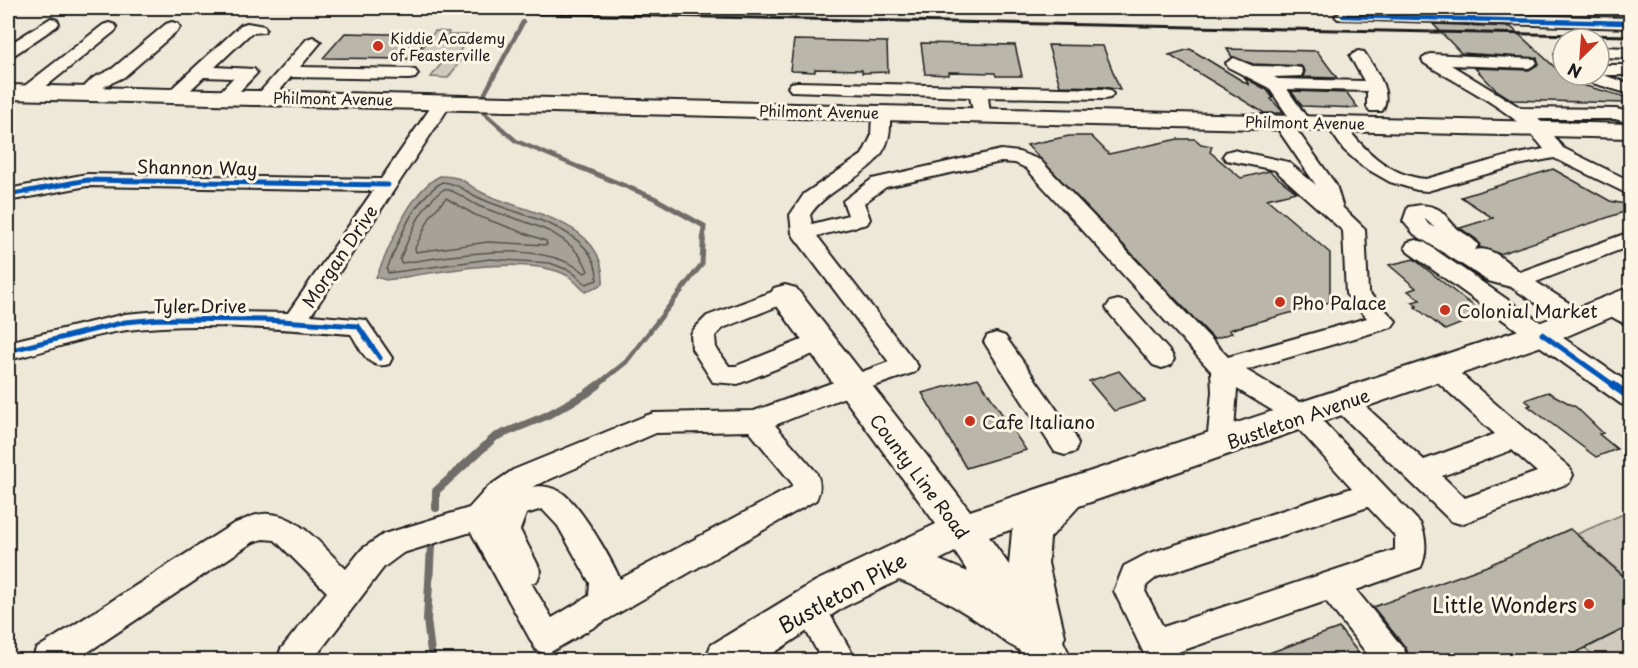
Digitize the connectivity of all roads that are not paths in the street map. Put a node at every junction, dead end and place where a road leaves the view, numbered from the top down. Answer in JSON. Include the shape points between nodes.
{"nodes":[{"id":1,"x":1343,"y":16,"type":"dead end"},
{"id":2,"x":51,"y":22,"type":"dead end"},
{"id":3,"x":1630,"y":22,"type":"edge"},
{"id":4,"x":172,"y":27,"type":"dead end"},
{"id":5,"x":109,"y":28,"type":"dead end"},
{"id":6,"x":227,"y":28,"type":"dead end"},
{"id":7,"x":258,"y":29,"type":"dead end"},
{"id":8,"x":313,"y":42,"type":"dead end"},
{"id":9,"x":8,"y":52,"type":"edge"},
{"id":10,"x":1611,"y":52,"type":"edge"},
{"id":11,"x":1630,"y":53,"type":"edge"},
{"id":12,"x":1358,"y":56,"type":"dead end"},
{"id":13,"x":1529,"y":63,"type":"dead end"},
{"id":14,"x":1611,"y":70,"type":"edge"},
{"id":15,"x":1630,"y":70,"type":"edge"},
{"id":16,"x":200,"y":72,"type":"junction"},
{"id":17,"x":287,"y":72,"type":"junction"},
{"id":18,"x":409,"y":74,"type":"dead end"},
{"id":19,"x":1373,"y":80,"type":"junction"},
{"id":20,"x":1611,"y":83,"type":"edge"},
{"id":21,"x":1275,"y":84,"type":"junction"},
{"id":22,"x":797,"y":87,"type":"dead end"},
{"id":23,"x":1630,"y":89,"type":"edge"},
{"id":24,"x":18,"y":92,"type":"edge"},
{"id":25,"x":95,"y":93,"type":"junction"},
{"id":26,"x":1104,"y":94,"type":"dead end"},
{"id":27,"x":166,"y":95,"type":"junction"},
{"id":28,"x":225,"y":96,"type":"junction"},
{"id":29,"x":265,"y":97,"type":"junction"},
{"id":30,"x":444,"y":101,"type":"junction"},
{"id":31,"x":979,"y":104,"type":"junction"},
{"id":32,"x":1376,"y":107,"type":"dead end"},
{"id":33,"x":881,"y":112,"type":"junction"},
{"id":34,"x":1517,"y":113,"type":"junction"},
{"id":35,"x":1630,"y":118,"type":"edge"},
{"id":36,"x":1572,"y":121,"type":"junction"},
{"id":37,"x":1291,"y":122,"type":"junction"},
{"id":38,"x":1334,"y":123,"type":"junction"},
{"id":39,"x":1538,"y":128,"type":"junction"},
{"id":40,"x":1630,"y":131,"type":"edge"},
{"id":41,"x":1556,"y":152,"type":"junction"},
{"id":42,"x":1233,"y":156,"type":"dead end"},
{"id":43,"x":388,"y":185,"type":"junction"},
{"id":44,"x":1630,"y":189,"type":"edge"},
{"id":45,"x":8,"y":195,"type":"edge"},
{"id":46,"x":1333,"y":210,"type":"junction"},
{"id":47,"x":803,"y":233,"type":"junction"},
{"id":48,"x":1630,"y":239,"type":"edge"},
{"id":49,"x":1416,"y":247,"type":"dead end"},
{"id":50,"x":1518,"y":281,"type":"junction"},
{"id":51,"x":785,"y":295,"type":"joint"},
{"id":52,"x":1624,"y":307,"type":"edge"},
{"id":53,"x":1118,"y":308,"type":"dead end"},
{"id":54,"x":1578,"y":320,"type":"junction"},
{"id":55,"x":294,"y":322,"type":"junction"},
{"id":56,"x":1542,"y":334,"type":"junction"},
{"id":57,"x":822,"y":342,"type":"junction"},
{"id":58,"x":996,"y":342,"type":"dead end"},
{"id":59,"x":8,"y":351,"type":"edge"},
{"id":60,"x":380,"y":358,"type":"dead end"},
{"id":61,"x":1162,"y":359,"type":"dead end"},
{"id":62,"x":1223,"y":368,"type":"junction"},
{"id":63,"x":1440,"y":369,"type":"junction"},
{"id":64,"x":851,"y":384,"type":"junction"},
{"id":65,"x":1630,"y":397,"type":"edge"},
{"id":66,"x":1344,"y":402,"type":"junction"},
{"id":67,"x":1302,"y":416,"type":"junction"},
{"id":68,"x":756,"y":421,"type":"junction"},
{"id":69,"x":1516,"y":437,"type":"junction"},
{"id":70,"x":1065,"y":444,"type":"dead end"},
{"id":71,"x":1220,"y":444,"type":"junction"},
{"id":72,"x":549,"y":467,"type":"junction"},
{"id":73,"x":1419,"y":473,"type":"junction"},
{"id":74,"x":1374,"y":493,"type":"junction"},
{"id":75,"x":1067,"y":496,"type":"junction"},
{"id":76,"x":568,"y":517,"type":"junction"},
{"id":77,"x":478,"y":518,"type":"junction"},
{"id":78,"x":962,"y":530,"type":"junction"},
{"id":79,"x":895,"y":561,"type":"junction"},
{"id":80,"x":1332,"y":584,"type":"junction"},
{"id":81,"x":347,"y":591,"type":"junction"},
{"id":82,"x":614,"y":591,"type":"junction"},
{"id":83,"x":809,"y":607,"type":"junction"},
{"id":84,"x":550,"y":644,"type":"edge"},
{"id":85,"x":1160,"y":653,"type":"edge"},
{"id":86,"x":734,"y":658,"type":"edge"},
{"id":87,"x":48,"y":660,"type":"edge"},
{"id":88,"x":293,"y":660,"type":"edge"},
{"id":89,"x":840,"y":660,"type":"edge"},
{"id":90,"x":1051,"y":660,"type":"edge"},
{"id":91,"x":1392,"y":660,"type":"edge"}],
"edges":[{"from":1,"to":3,"type":"street"},
{"from":2,"to":9,"type":"street"},
{"from":4,"to":25,"type":"street","via":[[118,73],[117,82]]},
{"from":5,"to":24,"type":"street"},
{"from":6,"to":27,"type":"street"},
{"from":7,"to":16,"type":"street","via":[[247,28]]},
{"from":8,"to":17,"type":"street"},
{"from":10,"to":11,"type":"street"},
{"from":12,"to":19,"type":"street"},
{"from":13,"to":34,"type":"street","via":[[1430,59]]},
{"from":14,"to":15,"type":"street"},
{"from":16,"to":27,"type":"street"},
{"from":16,"to":28,"type":"street","via":[[249,73]]},
{"from":17,"to":18,"type":"street"},
{"from":17,"to":29,"type":"street"},
{"from":19,"to":21,"type":"street"},
{"from":19,"to":21,"type":"street","via":[[1241,67]]},
{"from":19,"to":32,"type":"street"},
{"from":20,"to":23,"type":"street"},
{"from":21,"to":37,"type":"street"},
{"from":22,"to":31,"type":"street"},
{"from":24,"to":25,"type":"main road","name":"Philmont Avenue"},
{"from":25,"to":27,"type":"main road","name":"Philmont Avenue"},
{"from":26,"to":31,"type":"street"},
{"from":27,"to":28,"type":"main road","name":"Philmont Avenue"},
{"from":28,"to":29,"type":"main road","name":"Philmont Avenue"},
{"from":29,"to":30,"type":"main road","name":"Philmont Avenue"},
{"from":30,"to":33,"type":"main road","name":"Philmont Avenue"},
{"from":30,"to":43,"type":"street","name":"Morgan Drive"},
{"from":31,"to":33,"type":"main road","name":"Philmont Avenue"},
{"from":31,"to":37,"type":"main road","name":"Philmont Avenue"},
{"from":33,"to":47,"type":"street","via":[[880,137],[870,158],[811,198],[800,214]]},
{"from":34,"to":36,"type":"street"},
{"from":34,"to":39,"type":"street"},
{"from":35,"to":36,"type":"street","via":[[1616,114]]},
{"from":36,"to":39,"type":"main road","name":"Philmont Avenue"},
{"from":36,"to":40,"type":"main road","name":"Philmont Avenue"},
{"from":37,"to":38,"type":"main road","name":"Philmont Avenue"},
{"from":37,"to":46,"type":"street","via":[[1326,185]]},
{"from":38,"to":39,"type":"main road","name":"Philmont Avenue"},
{"from":38,"to":41,"type":"street","via":[[1353,149],[1398,181],[1414,185]]},
{"from":39,"to":41,"type":"street"},
{"from":41,"to":44,"type":"street"},
{"from":42,"to":46,"type":"street","via":[[1281,166]]},
{"from":43,"to":45,"type":"street","name":"Shannon Way","via":[[87,180]]},
{"from":43,"to":55,"type":"street","name":"Morgan Drive"},
{"from":46,"to":62,"type":"street","via":[[1354,229],[1357,294],[1384,321]]},
{"from":47,"to":62,"type":"street","via":[[860,219],[853,201],[879,183],[1001,156],[1019,158],[1033,164]]},
{"from":47,"to":64,"type":"street","via":[[906,366]]},
{"from":48,"to":50,"type":"street"},
{"from":49,"to":56,"type":"street"},
{"from":50,"to":50,"type":"street","via":[[1447,230],[1441,218],[1415,212],[1413,222],[1420,229],[1496,276]]},
{"from":50,"to":54,"type":"street"},
{"from":51,"to":57,"type":"main road","name":"County Line Road"},
{"from":51,"to":57,"type":"street","via":[[715,322],[703,334],[704,349],[722,375],[738,375]]},
{"from":52,"to":54,"type":"main road","name":"Bustleton Avenue"},
{"from":53,"to":61,"type":"street"},
{"from":54,"to":56,"type":"main road","name":"Bustleton Avenue"},
{"from":55,"to":59,"type":"street","name":"Tyler Drive","via":[[124,322]]},
{"from":55,"to":60,"type":"street","name":"Tyler Drive","via":[[358,326]]},
{"from":56,"to":63,"type":"main road","name":"Bustleton Avenue"},
{"from":56,"to":65,"type":"street"},
{"from":57,"to":64,"type":"main road","name":"County Line Road"},
{"from":58,"to":70,"type":"street"},
{"from":62,"to":67,"type":"street"},
{"from":62,"to":71,"type":"street"},
{"from":63,"to":66,"type":"main road","name":"Bustleton Avenue"},
{"from":63,"to":69,"type":"street"},
{"from":64,"to":68,"type":"street"},
{"from":64,"to":78,"type":"main road","name":"County Line Road"},
{"from":66,"to":67,"type":"main road","name":"Bustleton Avenue"},
{"from":66,"to":73,"type":"street"},
{"from":67,"to":71,"type":"main road","name":"Bustleton Avenue"},
{"from":67,"to":74,"type":"street"},
{"from":68,"to":72,"type":"street","via":[[654,423]]},
{"from":68,"to":82,"type":"street","via":[[806,480],[806,492]]},
{"from":69,"to":73,"type":"street"},
{"from":69,"to":73,"type":"street","via":[[1559,475],[1461,513]]},
{"from":71,"to":75,"type":"main road","name":"Bustleton Avenue"},
{"from":72,"to":76,"type":"street","via":[[569,505]]},
{"from":72,"to":77,"type":"street","via":[[522,478],[498,495]]},
{"from":74,"to":80,"type":"street","via":[[1410,532],[1410,558]]},
{"from":74,"to":85,"type":"street","via":[[1147,567],[1135,576],[1129,591]]},
{"from":75,"to":78,"type":"main road","name":"Bustleton Avenue"},
{"from":75,"to":90,"type":"main road","via":[[1031,531],[1028,563]]},
{"from":76,"to":82,"type":"street"},
{"from":76,"to":84,"type":"street","via":[[551,500],[529,499],[515,507],[505,530]]},
{"from":77,"to":81,"type":"street","via":[[394,543],[373,558]]},
{"from":77,"to":84,"type":"street"},
{"from":78,"to":79,"type":"main road","name":"Bustleton Pike"},
{"from":78,"to":90,"type":"main road","name":"County Line Road"},
{"from":79,"to":83,"type":"main road","name":"Bustleton Pike"},
{"from":79,"to":90,"type":"main road","via":[[942,578],[980,599],[1016,625]]},
{"from":80,"to":85,"type":"street"},
{"from":80,"to":91,"type":"street"},
{"from":81,"to":87,"type":"street","via":[[283,529],[263,526],[243,533]]},
{"from":81,"to":88,"type":"street"},
{"from":82,"to":84,"type":"street"},
{"from":83,"to":86,"type":"main road","name":"Bustleton Pike"},
{"from":83,"to":89,"type":"street"}]}
